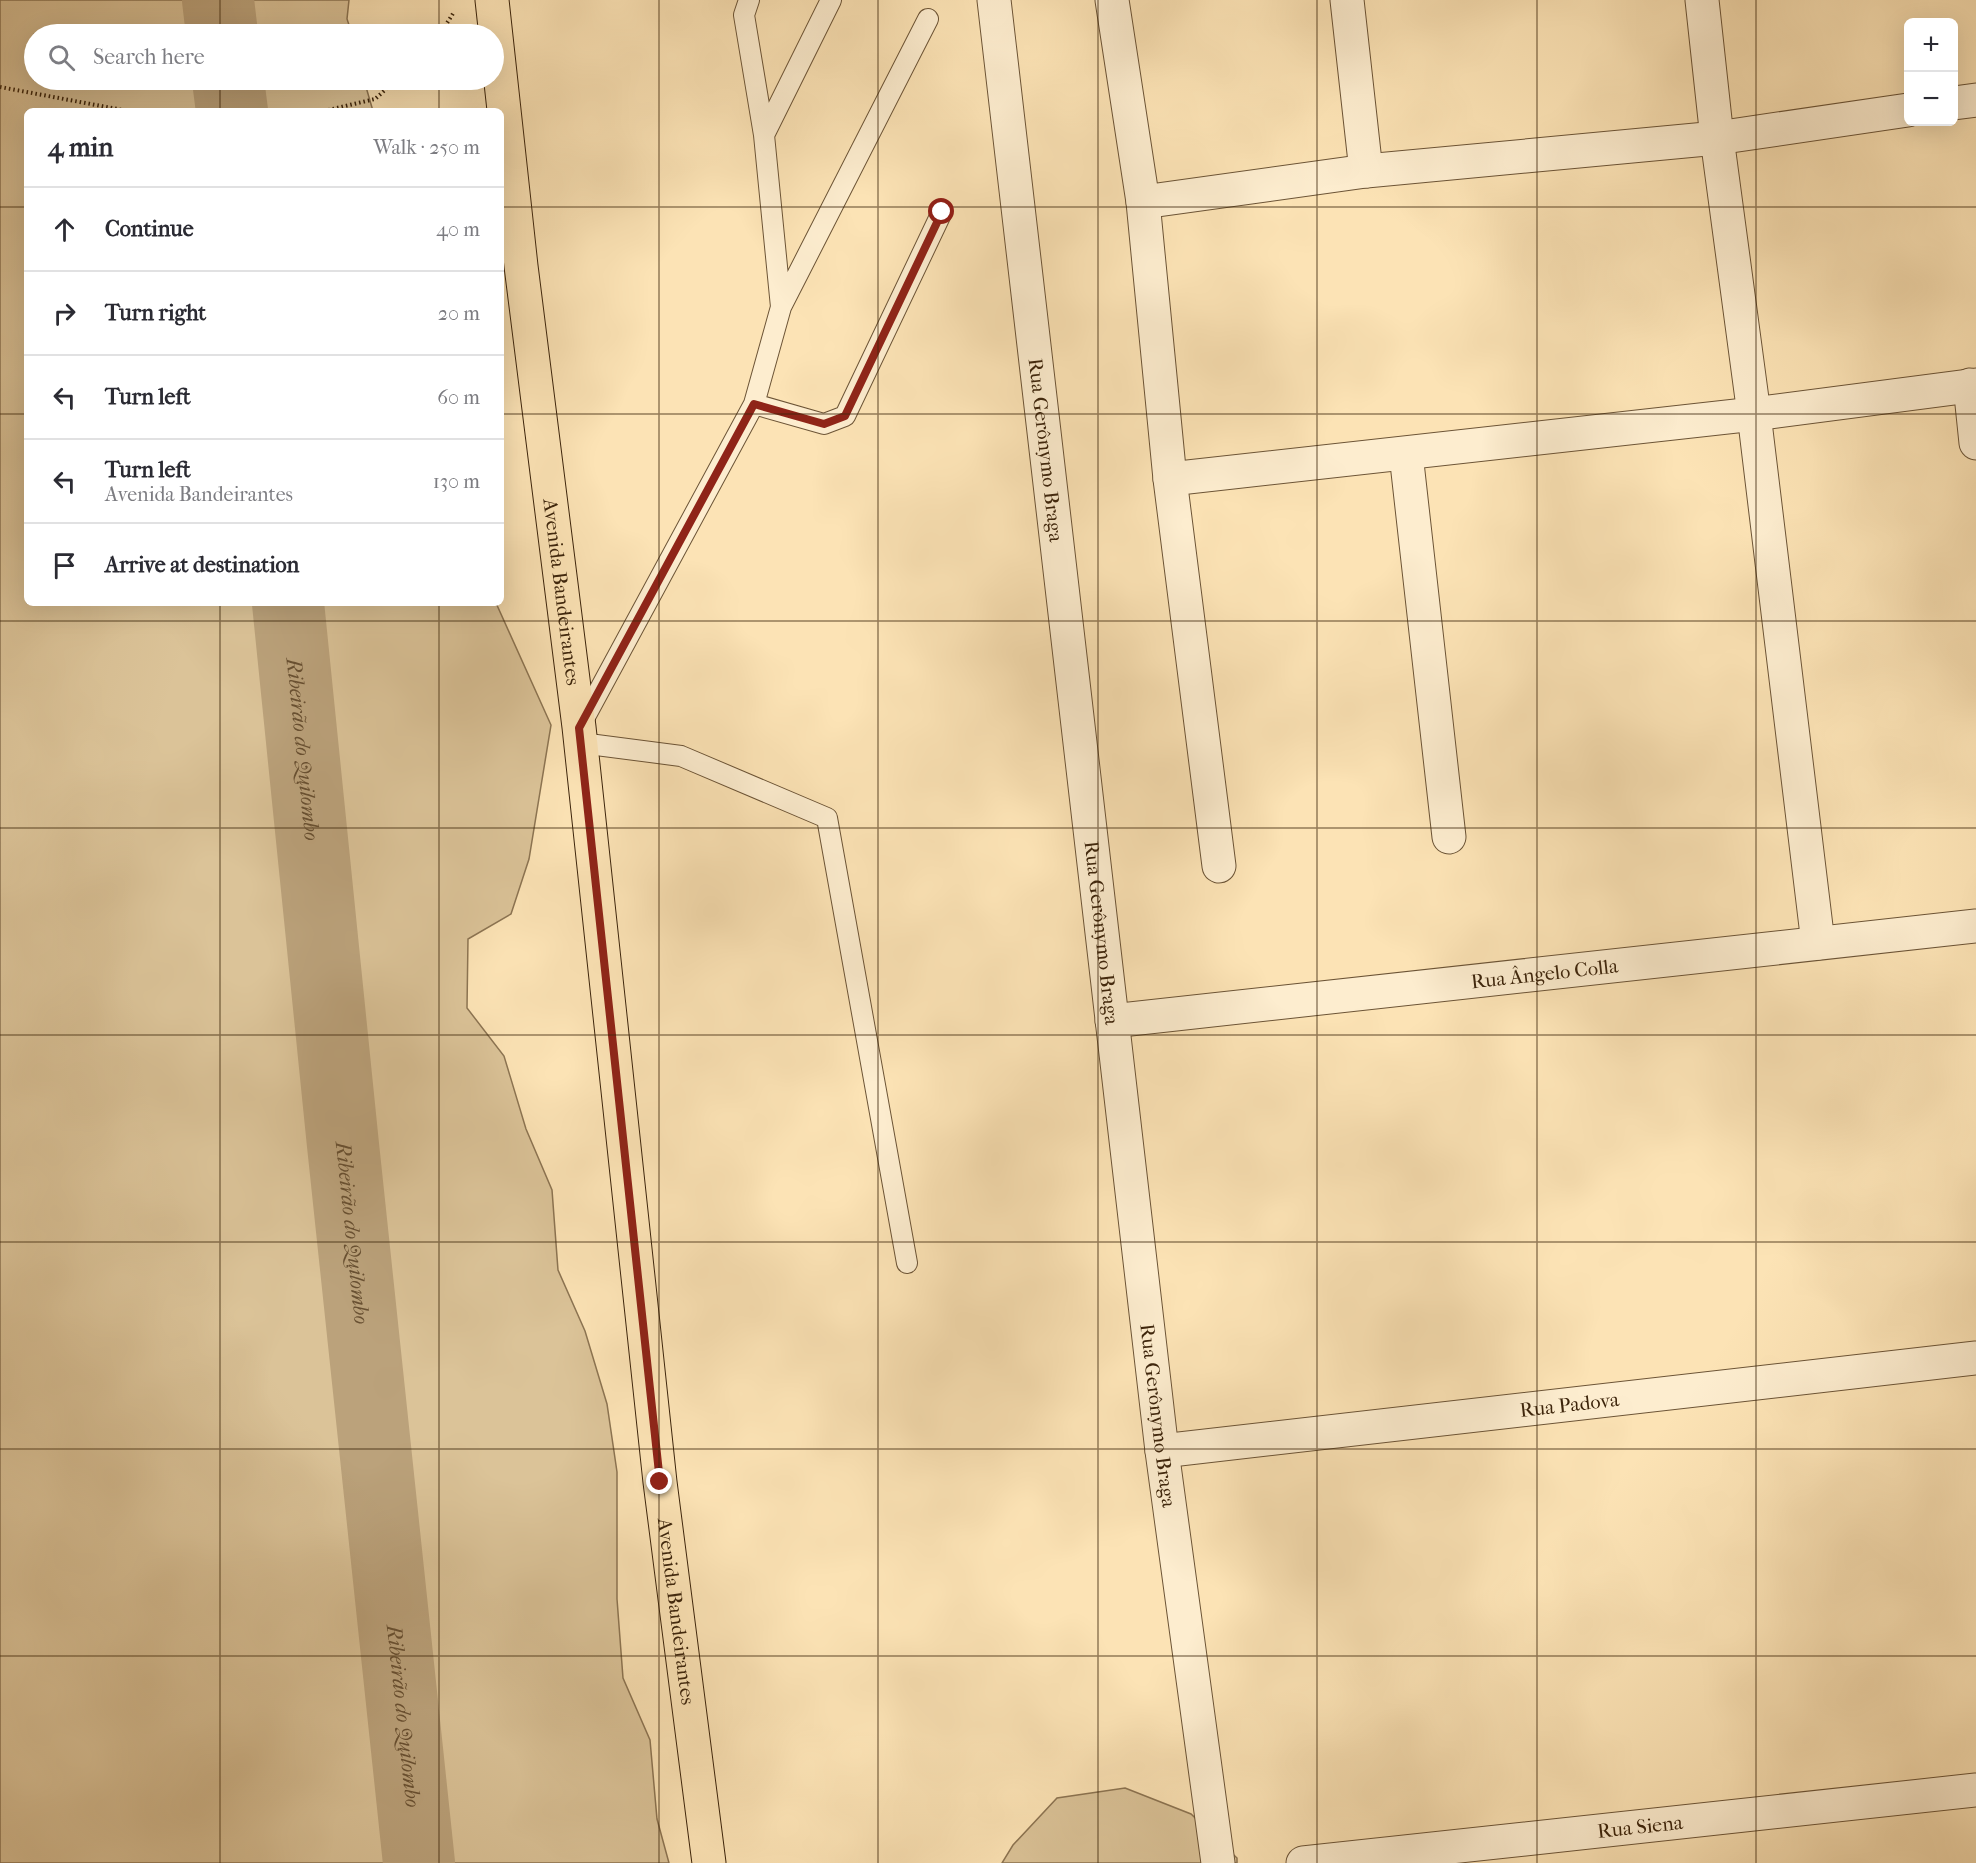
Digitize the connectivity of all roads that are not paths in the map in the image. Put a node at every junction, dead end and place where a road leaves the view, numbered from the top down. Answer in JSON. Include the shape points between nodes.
{"nodes":[{"id":1,"x":492,"y":0,"type":"edge"},
{"id":2,"x":749,"y":0,"type":"edge"},
{"id":3,"x":831,"y":0,"type":"edge"},
{"id":4,"x":994,"y":0,"type":"edge"},
{"id":5,"x":1112,"y":0,"type":"edge"},
{"id":6,"x":1347,"y":0,"type":"edge"},
{"id":7,"x":1702,"y":0,"type":"edge"},
{"id":8,"x":928,"y":19,"type":"dead end"},
{"id":9,"x":495,"y":24,"type":"edge"},
{"id":10,"x":502,"y":90,"type":"edge"},
{"id":11,"x":1976,"y":100,"type":"edge"},
{"id":12,"x":1958,"y":103,"type":"edge"},
{"id":13,"x":504,"y":108,"type":"edge"},
{"id":14,"x":504,"y":110,"type":"edge"},
{"id":15,"x":1904,"y":111,"type":"edge"},
{"id":16,"x":764,"y":135,"type":"junction"},
{"id":17,"x":1717,"y":138,"type":"junction"},
{"id":18,"x":1366,"y":171,"type":"junction"},
{"id":19,"x":1143,"y":202,"type":"junction"},
{"id":20,"x":942,"y":212,"type":"dead end"},
{"id":21,"x":781,"y":307,"type":"junction"},
{"id":22,"x":1973,"y":385,"type":"edge"},
{"id":23,"x":754,"y":404,"type":"junction"},
{"id":24,"x":1754,"y":414,"type":"junction"},
{"id":25,"x":1976,"y":443,"type":"edge"},
{"id":26,"x":1406,"y":454,"type":"junction"},
{"id":27,"x":1170,"y":479,"type":"junction"},
{"id":28,"x":580,"y":735,"type":"junction"},
{"id":29,"x":1449,"y":837,"type":"dead end"},
{"id":30,"x":1220,"y":866,"type":"dead end"},
{"id":31,"x":1976,"y":926,"type":"edge"},
{"id":32,"x":1818,"y":943,"type":"junction"},
{"id":33,"x":1112,"y":1021,"type":"junction"},
{"id":34,"x":907,"y":1263,"type":"dead end"},
{"id":35,"x":1976,"y":1358,"type":"edge"},
{"id":36,"x":1162,"y":1451,"type":"junction"},
{"id":37,"x":1976,"y":1790,"type":"edge"},
{"id":38,"x":709,"y":1863,"type":"edge"},
{"id":39,"x":1218,"y":1863,"type":"edge"},
{"id":40,"x":1303,"y":1863,"type":"edge"}],
"edges":[{"from":1,"to":9,"type":"main road","name":"Avenida Bandeirantes"},
{"from":2,"to":16,"type":"lane","via":[[744,15]]},
{"from":3,"to":16,"type":"lane"},
{"from":4,"to":33,"type":"street","name":"Rua Gerônymo Braga"},
{"from":5,"to":19,"type":"street"},
{"from":6,"to":18,"type":"street"},
{"from":7,"to":17,"type":"street"},
{"from":8,"to":21,"type":"lane"},
{"from":10,"to":13,"type":"main road","name":"Avenida Bandeirantes"},
{"from":11,"to":12,"type":"street"},
{"from":14,"to":28,"type":"main road","name":"Avenida Bandeirantes"},
{"from":15,"to":17,"type":"street"},
{"from":16,"to":21,"type":"lane"},
{"from":17,"to":18,"type":"street"},
{"from":17,"to":24,"type":"street"},
{"from":18,"to":19,"type":"street"},
{"from":19,"to":27,"type":"street"},
{"from":20,"to":23,"type":"lane","via":[[845,416],[824,424]]},
{"from":21,"to":23,"type":"lane"},
{"from":22,"to":24,"type":"street"},
{"from":22,"to":25,"type":"street"},
{"from":23,"to":28,"type":"lane"},
{"from":24,"to":26,"type":"street"},
{"from":24,"to":32,"type":"street"},
{"from":26,"to":27,"type":"street"},
{"from":26,"to":29,"type":"street"},
{"from":27,"to":30,"type":"street"},
{"from":28,"to":34,"type":"lane","via":[[681,756],[827,818]]},
{"from":28,"to":38,"type":"main road","name":"Avenida Bandeirantes","via":[[660,1482]]},
{"from":31,"to":32,"type":"street","name":"Rua Ângelo Colla"},
{"from":32,"to":33,"type":"street","name":"Rua Ângelo Colla"},
{"from":33,"to":36,"type":"street","name":"Rua Gerônymo Braga"},
{"from":35,"to":36,"type":"street","name":"Rua Padova"},
{"from":36,"to":39,"type":"street","name":"Rua Gerônymo Braga"},
{"from":37,"to":40,"type":"street","name":"Rua Siena"}]}
